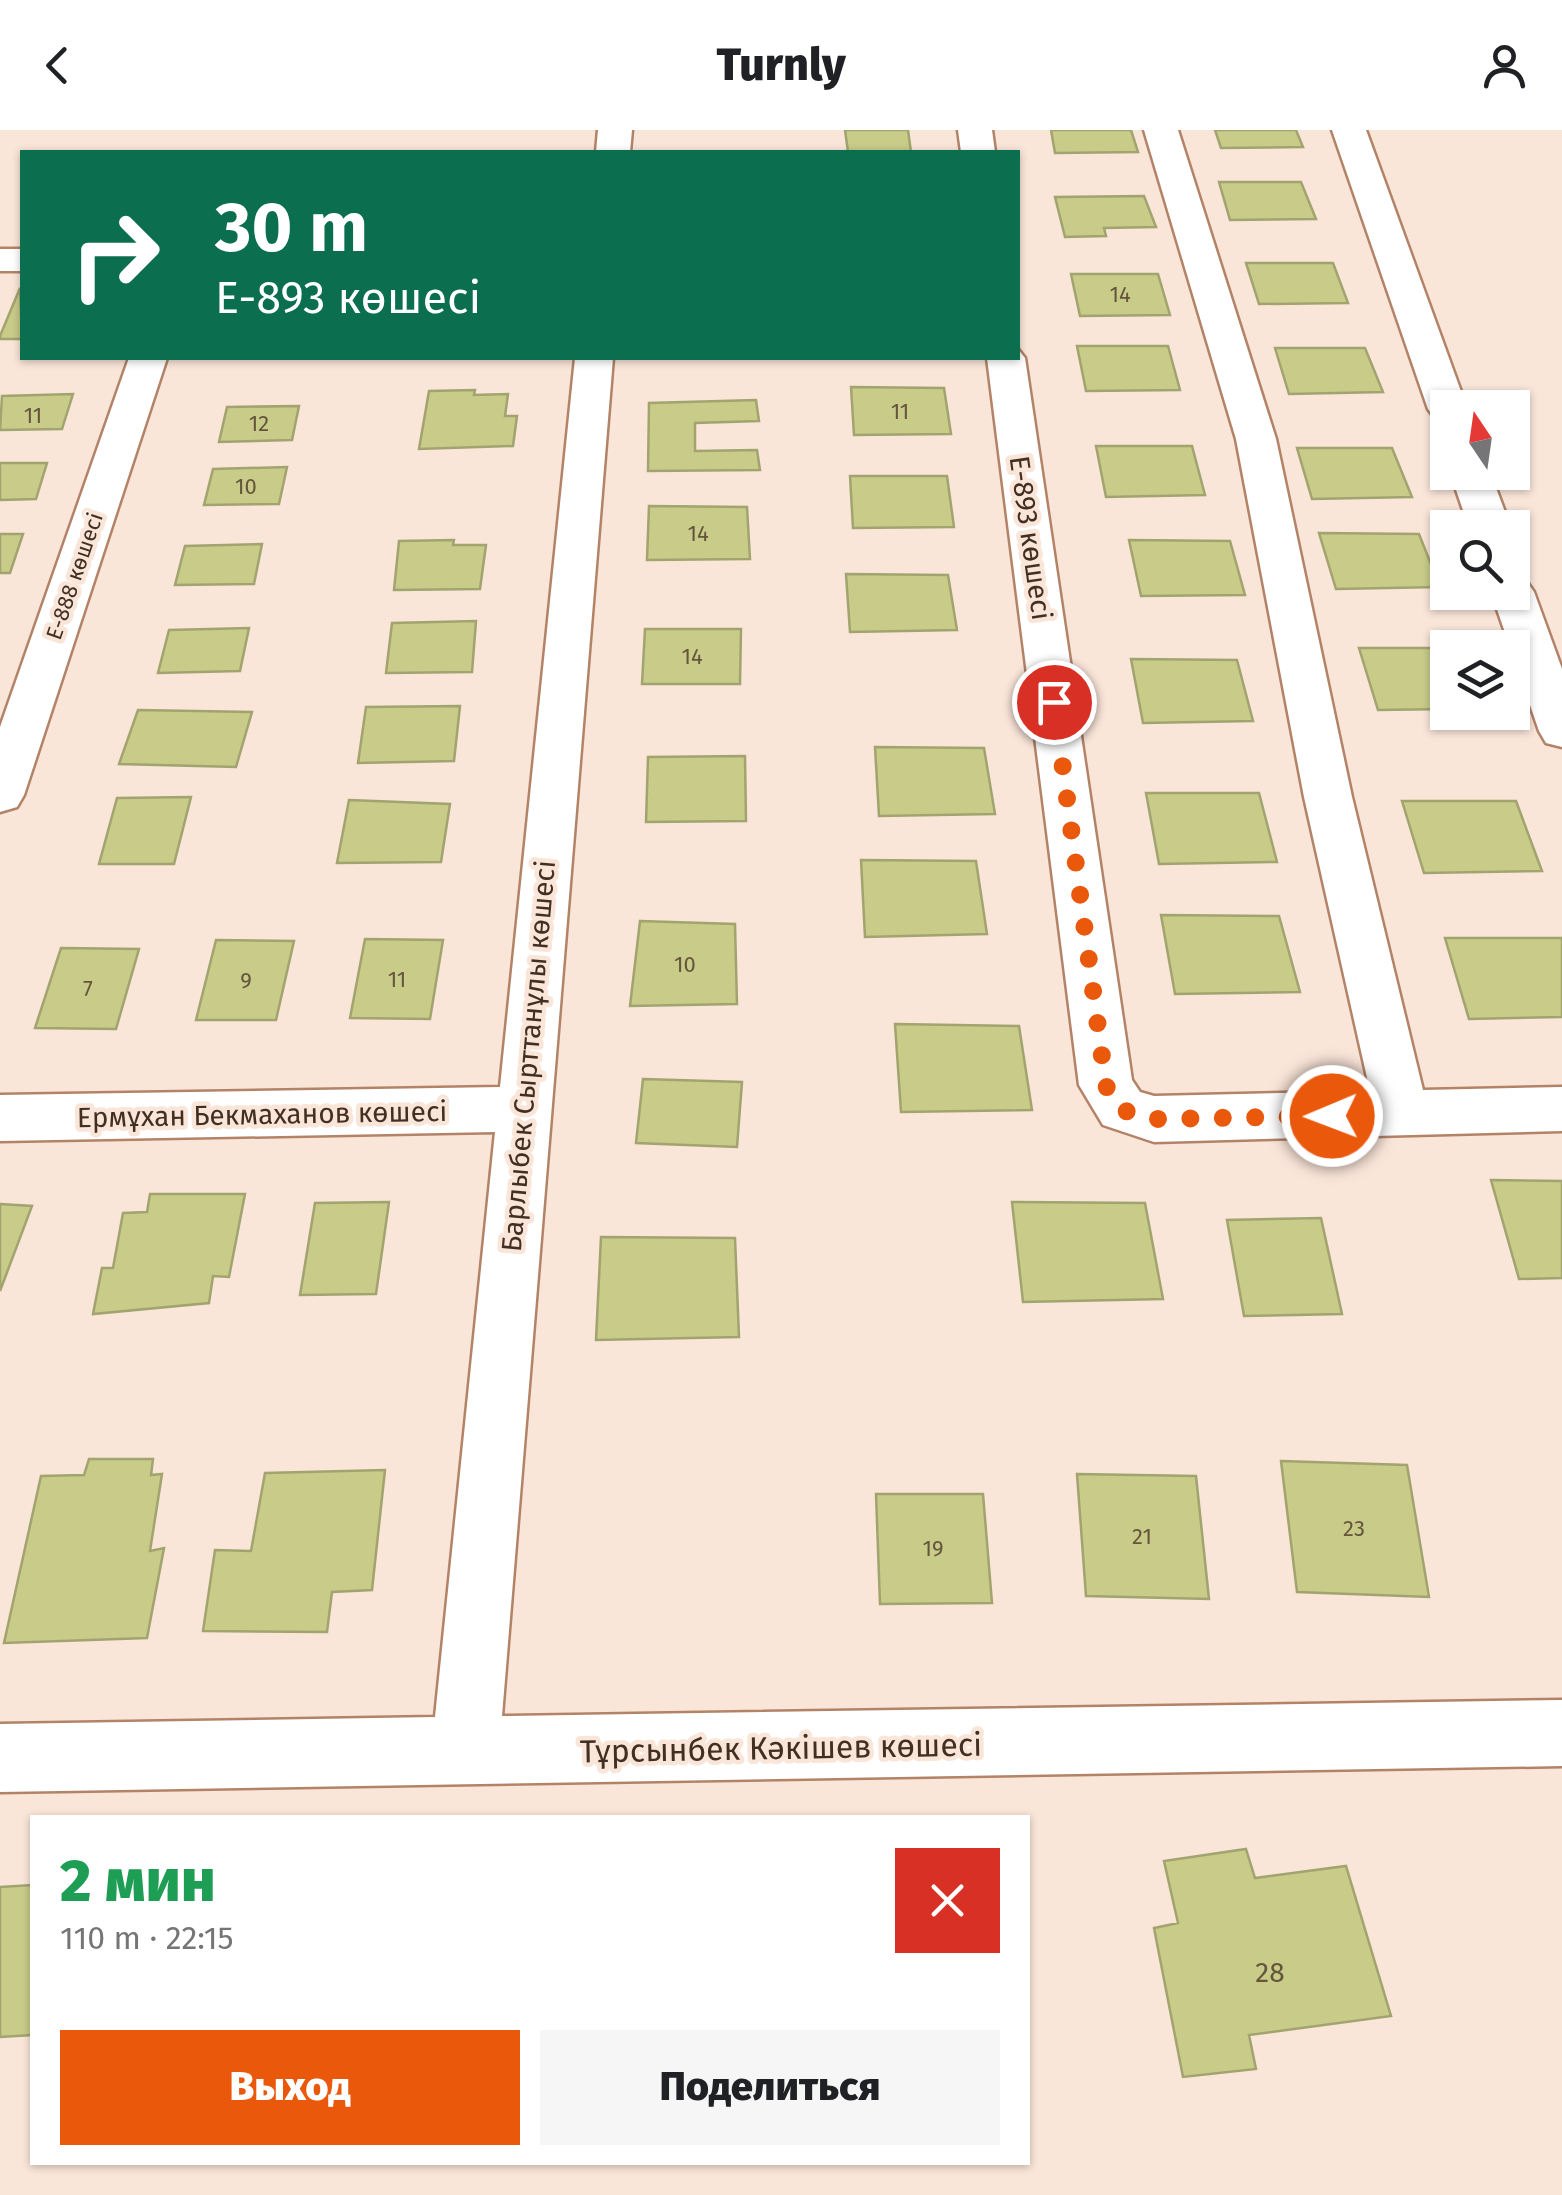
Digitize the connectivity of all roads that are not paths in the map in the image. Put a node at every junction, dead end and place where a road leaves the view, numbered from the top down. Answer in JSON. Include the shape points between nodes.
{"nodes":[{"id":1,"x":1161,"y":130,"type":"edge"},
{"id":2,"x":1349,"y":130,"type":"edge"},
{"id":3,"x":147,"y":360,"type":"edge"},
{"id":4,"x":594,"y":360,"type":"edge"},
{"id":5,"x":1006,"y":360,"type":"edge"},
{"id":6,"x":1441,"y":390,"type":"edge"},
{"id":7,"x":1518,"y":610,"type":"edge"},
{"id":8,"x":1562,"y":732,"type":"edge"},
{"id":9,"x":0,"y":795,"type":"edge"},
{"id":10,"x":523,"y":1109,"type":"junction"},
{"id":11,"x":1562,"y":1109,"type":"edge"},
{"id":12,"x":1402,"y":1115,"type":"junction"},
{"id":13,"x":0,"y":1118,"type":"edge"},
{"id":14,"x":1562,"y":1733,"type":"edge"},
{"id":15,"x":465,"y":1754,"type":"junction"},
{"id":16,"x":0,"y":1758,"type":"edge"}],
"edges":[{"from":1,"to":12,"type":"street","via":[[1256,439],[1328,798]]},
{"from":2,"to":6,"type":"street"},
{"from":3,"to":9,"type":"street","name":"Е-888 көшесі"},
{"from":4,"to":10,"type":"street","name":"Барлыбек Сырттанұлы көшесі"},
{"from":5,"to":12,"type":"street","name":"Е-893 көшесі","via":[[1106,1086],[1122,1110],[1154,1119]]},
{"from":7,"to":8,"type":"street"},
{"from":10,"to":13,"type":"street","name":"Ермұхан Бекмаханов көшесі"},
{"from":10,"to":15,"type":"street","name":"Барлыбек Сырттанұлы көшесі"},
{"from":11,"to":12,"type":"street","name":"Е-893 көшесі"},
{"from":14,"to":15,"type":"street","name":"Тұрсынбек Кәкішев көшесі"},
{"from":15,"to":16,"type":"street","name":"Тұрсынбек Кәкішев көшесі"}]}
